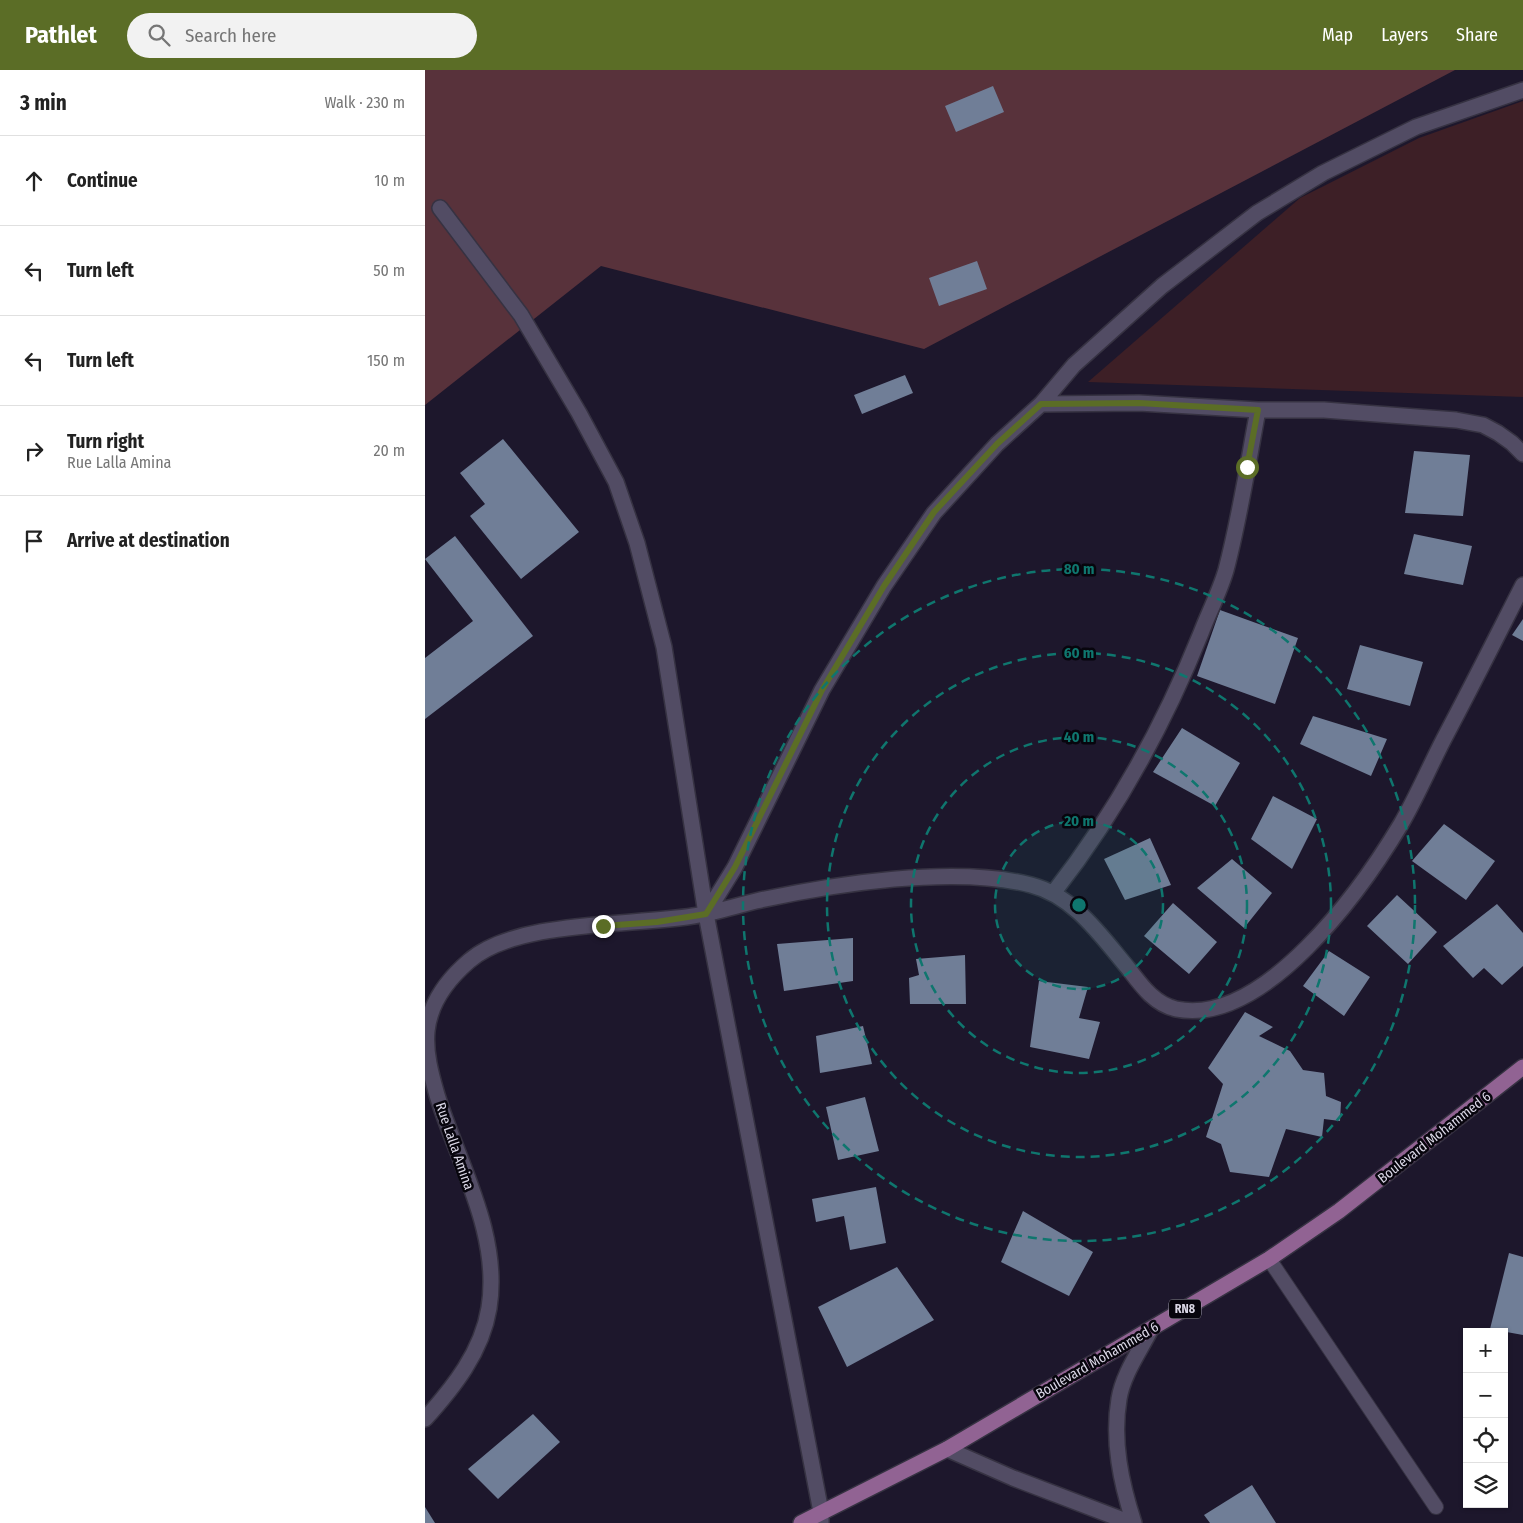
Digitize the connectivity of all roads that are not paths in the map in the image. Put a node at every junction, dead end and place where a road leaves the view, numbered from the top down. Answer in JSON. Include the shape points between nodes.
{"nodes":[{"id":1,"x":1523,"y":90,"type":"edge"},
{"id":2,"x":441,"y":208,"type":"dead end"},
{"id":3,"x":1041,"y":404,"type":"junction"},
{"id":4,"x":1258,"y":410,"type":"junction"},
{"id":5,"x":1523,"y":454,"type":"edge"},
{"id":6,"x":1523,"y":584,"type":"edge"},
{"id":7,"x":1054,"y":892,"type":"junction"},
{"id":8,"x":706,"y":914,"type":"junction"},
{"id":9,"x":1523,"y":1067,"type":"edge"},
{"id":10,"x":1269,"y":1259,"type":"junction"},
{"id":11,"x":1151,"y":1329,"type":"junction"},
{"id":12,"x":425,"y":1419,"type":"edge"},
{"id":13,"x":947,"y":1450,"type":"junction"},
{"id":14,"x":1436,"y":1507,"type":"dead end"},
{"id":15,"x":821,"y":1517,"type":"edge"},
{"id":16,"x":801,"y":1523,"type":"edge"},
{"id":17,"x":1133,"y":1523,"type":"edge"}],
"edges":[{"from":1,"to":3,"type":"street","via":[[1409,131],[1323,173],[1257,213],[1208,249],[1121,322],[1074,365]]},
{"from":2,"to":8,"type":"street","via":[[521,315],[616,482],[637,543],[664,646]]},
{"from":3,"to":4,"type":"street","via":[[1139,403]]},
{"from":3,"to":8,"type":"street","via":[[997,444],[934,512],[884,586],[822,690],[735,867]]},
{"from":4,"to":5,"type":"street","via":[[1324,410],[1456,420],[1483,425],[1512,442]]},
{"from":4,"to":7,"type":"street","via":[[1225,572],[1180,684],[1112,809],[1083,856]]},
{"from":6,"to":7,"type":"street","via":[[1402,822],[1355,893],[1308,949],[1258,988],[1232,1002],[1208,1008],[1189,1010],[1164,1005],[1141,985],[1080,914]]},
{"from":7,"to":8,"type":"street","name":"Rue Lalla Amina","via":[[1008,881],[921,878],[801,893]]},
{"from":8,"to":12,"type":"street","name":"Rue Lalla Amina","via":[[512,937],[471,959],[441,992],[427,1027],[429,1067],[484,1227],[491,1280],[489,1309],[483,1331],[456,1384]]},
{"from":8,"to":15,"type":"street"},
{"from":9,"to":10,"type":"main road","name":"Boulevard Mohammed 6","number":"RN8","via":[[1339,1211]]},
{"from":10,"to":11,"type":"main road","name":"Boulevard Mohammed 6","number":"RN8"},
{"from":10,"to":14,"type":"lane"},
{"from":11,"to":13,"type":"main road","name":"Boulevard Mohammed 6","number":"RN8"},
{"from":11,"to":17,"type":"street","via":[[1119,1398],[1118,1458]]},
{"from":13,"to":15,"type":"main road","name":"Boulevard Mohammed 6","number":"RN8"},
{"from":13,"to":17,"type":"street"},
{"from":15,"to":16,"type":"main road","name":"Boulevard Mohammed 6","number":"RN8"}]}
